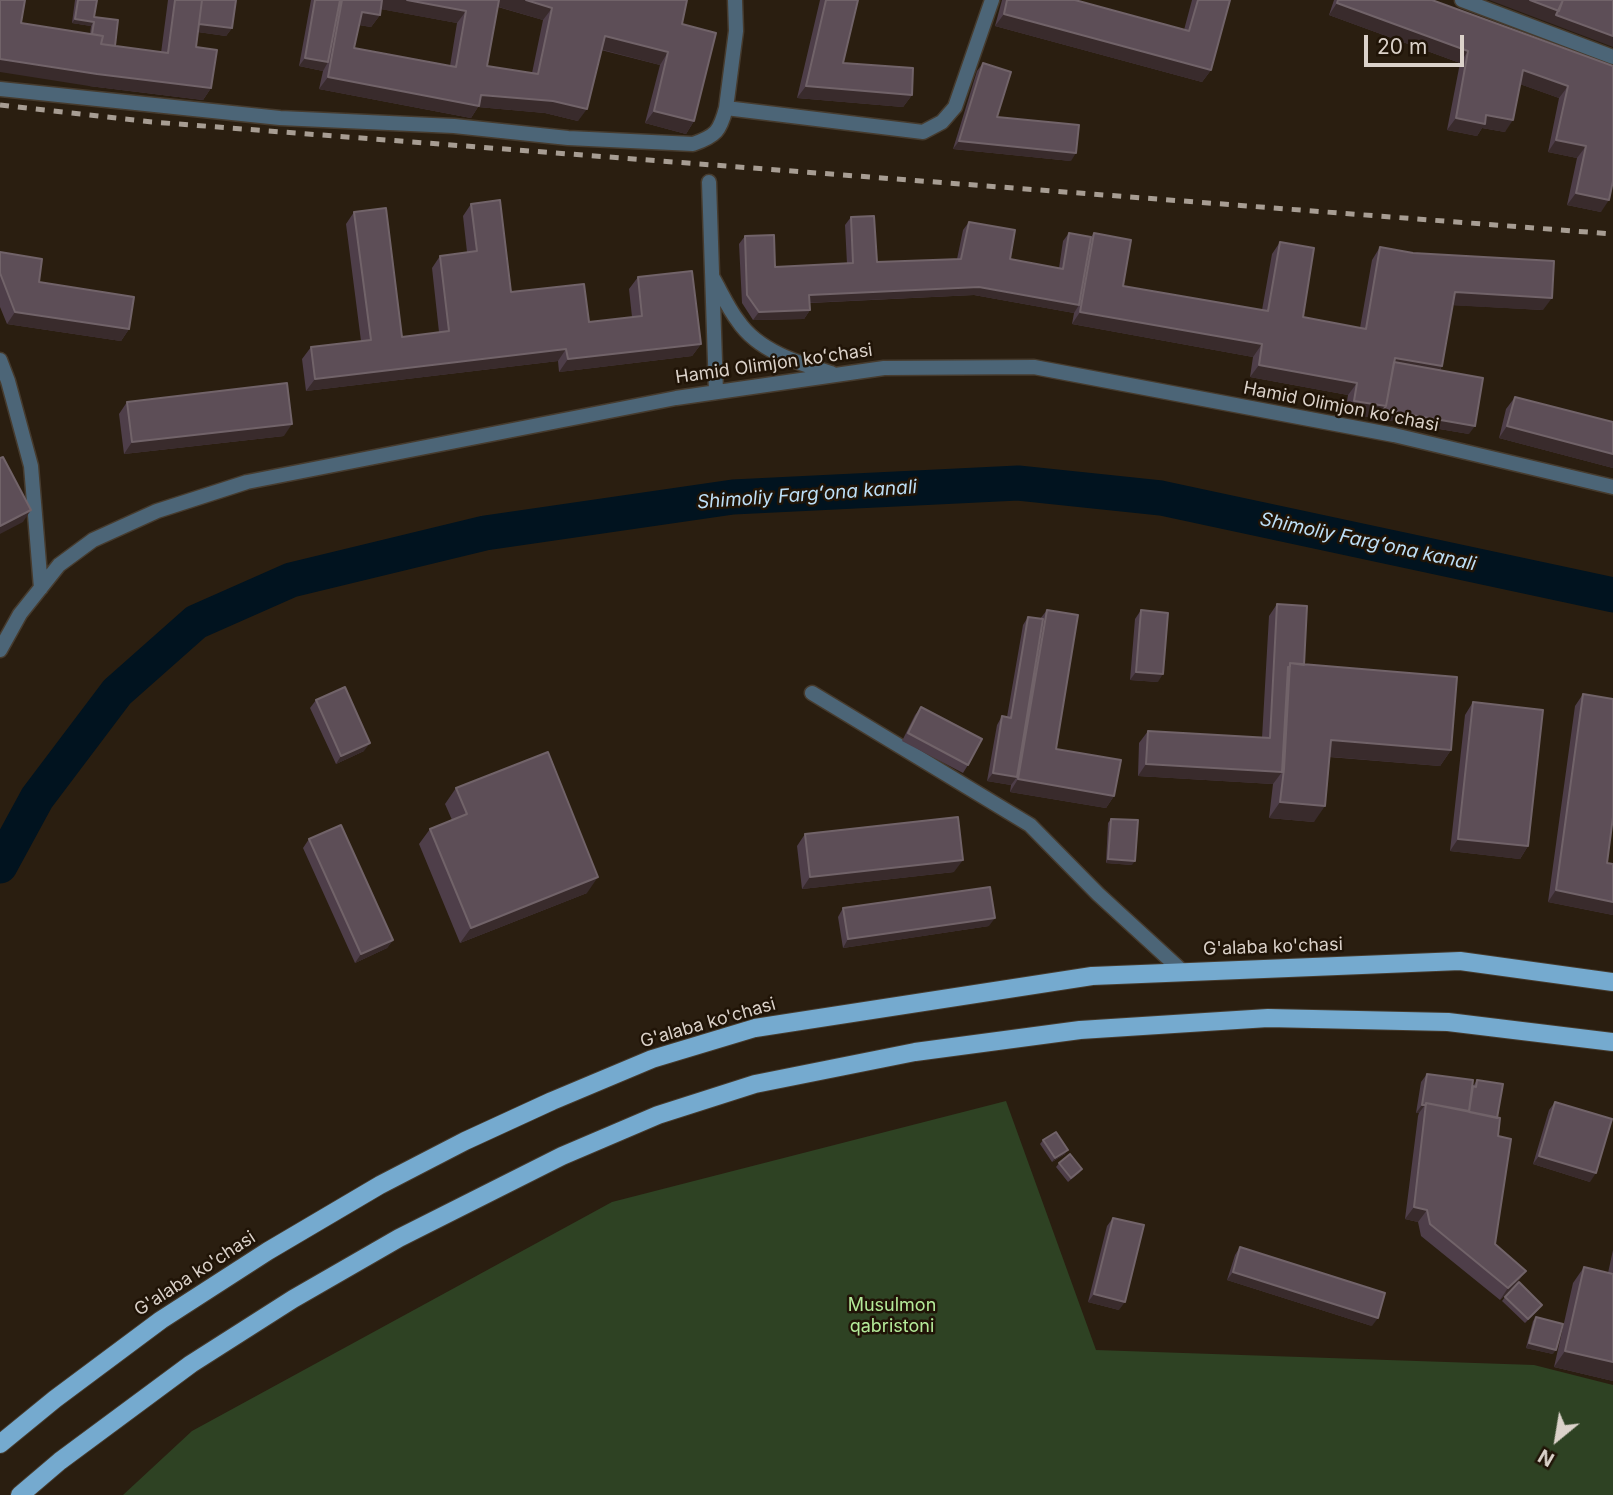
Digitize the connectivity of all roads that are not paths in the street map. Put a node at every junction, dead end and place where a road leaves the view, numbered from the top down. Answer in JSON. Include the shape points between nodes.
{"nodes":[{"id":1,"x":736,"y":0,"type":"edge"},
{"id":2,"x":992,"y":0,"type":"edge"},
{"id":3,"x":1462,"y":0,"type":"edge"},
{"id":4,"x":1613,"y":57,"type":"edge"},
{"id":5,"x":0,"y":89,"type":"edge"},
{"id":6,"x":726,"y":108,"type":"junction"},
{"id":7,"x":709,"y":182,"type":"dead end"},
{"id":8,"x":712,"y":277,"type":"junction"},
{"id":9,"x":0,"y":360,"type":"edge"},
{"id":10,"x":837,"y":375,"type":"junction"},
{"id":11,"x":716,"y":392,"type":"junction"},
{"id":12,"x":1613,"y":487,"type":"edge"},
{"id":13,"x":41,"y":588,"type":"junction"},
{"id":14,"x":0,"y":650,"type":"edge"},
{"id":15,"x":812,"y":693,"type":"dead end"},
{"id":16,"x":1182,"y":971,"type":"junction"},
{"id":17,"x":1613,"y":982,"type":"edge"},
{"id":18,"x":1613,"y":1042,"type":"edge"},
{"id":19,"x":0,"y":1444,"type":"edge"},
{"id":20,"x":20,"y":1495,"type":"edge"}],
"edges":[{"from":1,"to":6,"type":"street"},
{"from":2,"to":6,"type":"street","via":[[955,107],[942,122],[923,132]]},
{"from":3,"to":4,"type":"street"},
{"from":5,"to":6,"type":"street","via":[[280,118],[693,144],[720,129]]},
{"from":7,"to":8,"type":"street"},
{"from":8,"to":10,"type":"street","via":[[739,323],[766,346],[797,363]]},
{"from":8,"to":11,"type":"street"},
{"from":9,"to":13,"type":"street","via":[[31,466]]},
{"from":10,"to":11,"type":"street","name":"Hamid Olimjon koʻchasi"},
{"from":10,"to":12,"type":"street","name":"Hamid Olimjon koʻchasi","via":[[884,368],[1034,367],[1394,435]]},
{"from":11,"to":13,"type":"street","name":"Hamid Olimjon koʻchasi","via":[[247,482],[157,511],[93,540],[59,565]]},
{"from":13,"to":14,"type":"street","name":"Hamid Olimjon koʻchasi"},
{"from":15,"to":16,"type":"street","via":[[1030,825]]},
{"from":16,"to":17,"type":"main road","name":"G'alaba ko'chasi","via":[[1460,961]]},
{"from":16,"to":19,"type":"main road","name":"G'alaba ko'chasi","via":[[1092,976],[755,1028],[652,1059],[465,1141],[268,1251],[161,1320]]},
{"from":18,"to":20,"type":"main road","via":[[1448,1022],[1268,1018],[1080,1030],[915,1052],[755,1084],[658,1115],[562,1156],[399,1238],[191,1364]]}]}
